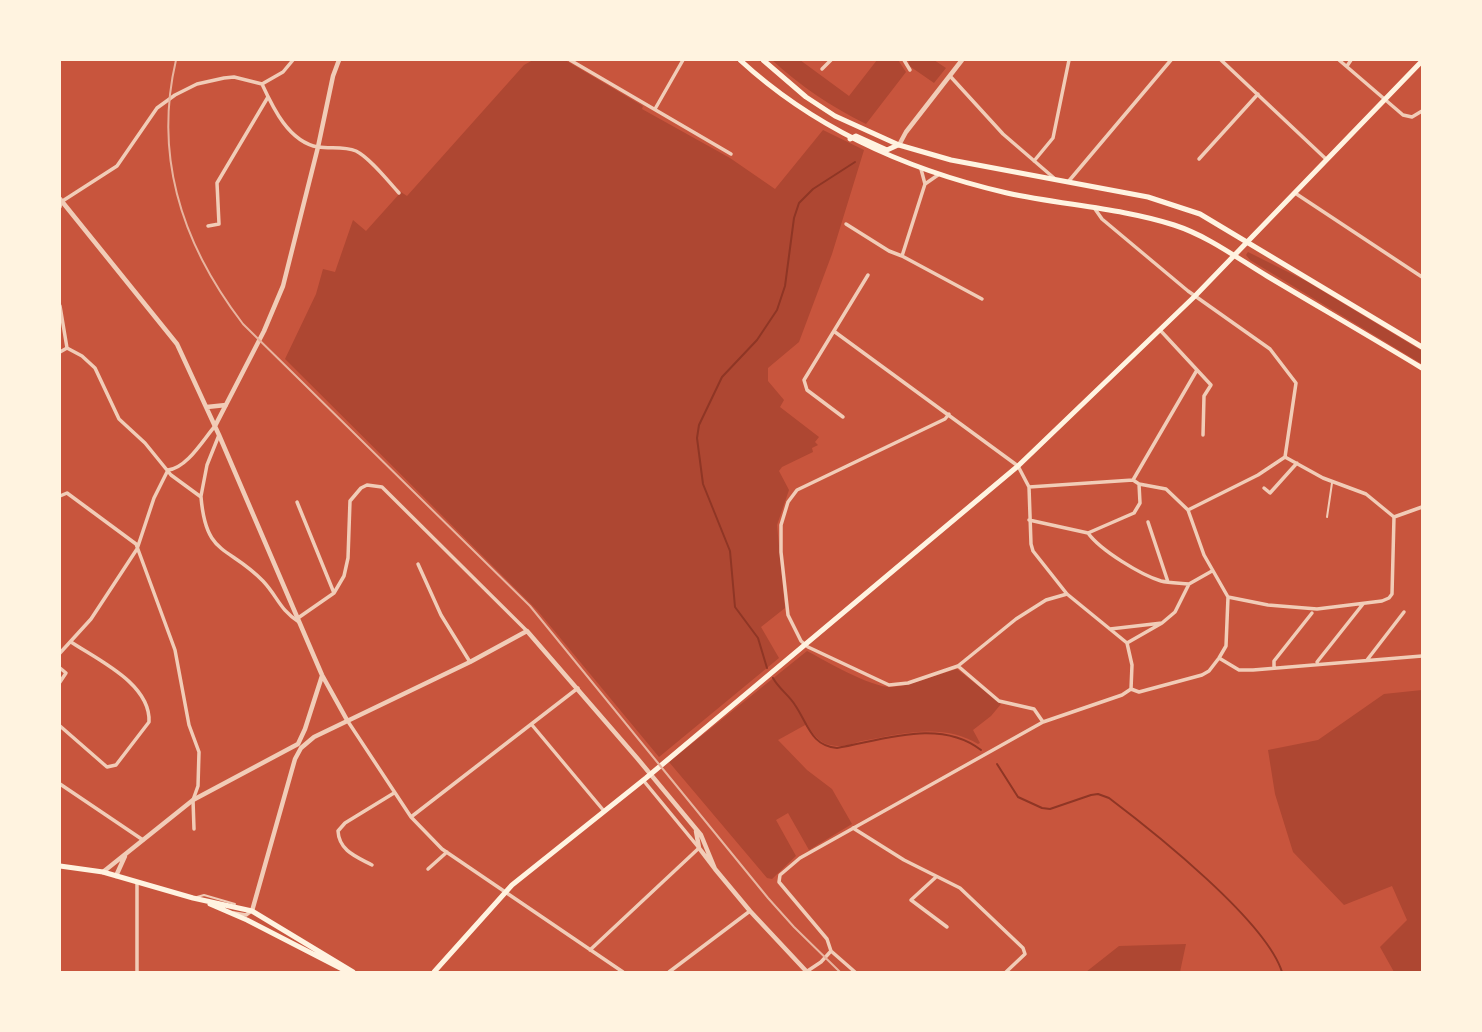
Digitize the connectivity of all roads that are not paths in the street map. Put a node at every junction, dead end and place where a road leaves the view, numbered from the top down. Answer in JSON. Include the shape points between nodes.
{"nodes":[{"id":1,"x":293,"y":60,"type":"edge"},
{"id":2,"x":339,"y":60,"type":"edge"},
{"id":3,"x":569,"y":60,"type":"edge"},
{"id":4,"x":683,"y":60,"type":"edge"},
{"id":5,"x":740,"y":60,"type":"edge"},
{"id":6,"x":763,"y":60,"type":"edge"},
{"id":7,"x":831,"y":60,"type":"edge"},
{"id":8,"x":904,"y":60,"type":"edge"},
{"id":9,"x":962,"y":60,"type":"edge"},
{"id":10,"x":1069,"y":60,"type":"edge"},
{"id":11,"x":1171,"y":60,"type":"edge"},
{"id":12,"x":1221,"y":60,"type":"edge"},
{"id":13,"x":1339,"y":60,"type":"edge"},
{"id":14,"x":1350,"y":60,"type":"edge"},
{"id":15,"x":1423,"y":61,"type":"edge"},
{"id":16,"x":1347,"y":66,"type":"junction"},
{"id":17,"x":822,"y":69,"type":"dead end"},
{"id":18,"x":911,"y":71,"type":"dead end"},
{"id":19,"x":950,"y":76,"type":"junction"},
{"id":20,"x":262,"y":84,"type":"junction"},
{"id":21,"x":1258,"y":94,"type":"junction"},
{"id":22,"x":268,"y":97,"type":"junction"},
{"id":23,"x":1387,"y":99,"type":"junction"},
{"id":24,"x":655,"y":109,"type":"junction"},
{"id":25,"x":1423,"y":111,"type":"edge"},
{"id":26,"x":850,"y":139,"type":"junction"},
{"id":27,"x":899,"y":145,"type":"junction"},
{"id":28,"x":318,"y":147,"type":"junction"},
{"id":29,"x":731,"y":153,"type":"dead end"},
{"id":30,"x":1199,"y":159,"type":"dead end"},
{"id":31,"x":1327,"y":159,"type":"junction"},
{"id":32,"x":1034,"y":161,"type":"junction"},
{"id":33,"x":905,"y":163,"type":"junction"},
{"id":34,"x":920,"y":169,"type":"junction"},
{"id":35,"x":939,"y":174,"type":"junction"},
{"id":36,"x":1055,"y":179,"type":"junction"},
{"id":37,"x":1068,"y":182,"type":"junction"},
{"id":38,"x":925,"y":184,"type":"junction"},
{"id":39,"x":399,"y":193,"type":"dead end"},
{"id":40,"x":1294,"y":193,"type":"junction"},
{"id":41,"x":60,"y":203,"type":"edge"},
{"id":42,"x":1095,"y":209,"type":"junction"},
{"id":43,"x":846,"y":224,"type":"dead end"},
{"id":44,"x":208,"y":226,"type":"dead end"},
{"id":45,"x":1246,"y":243,"type":"junction"},
{"id":46,"x":902,"y":256,"type":"junction"},
{"id":47,"x":1234,"y":256,"type":"junction"},
{"id":48,"x":868,"y":275,"type":"dead end"},
{"id":49,"x":1423,"y":277,"type":"edge"},
{"id":50,"x":1195,"y":296,"type":"junction"},
{"id":51,"x":982,"y":299,"type":"dead end"},
{"id":52,"x":60,"y":306,"type":"edge"},
{"id":53,"x":1160,"y":330,"type":"junction"},
{"id":54,"x":835,"y":332,"type":"junction"},
{"id":55,"x":1423,"y":346,"type":"edge"},
{"id":56,"x":67,"y":348,"type":"junction"},
{"id":57,"x":60,"y":352,"type":"edge"},
{"id":58,"x":1423,"y":368,"type":"edge"},
{"id":59,"x":1197,"y":370,"type":"junction"},
{"id":60,"x":226,"y":405,"type":"junction"},
{"id":61,"x":206,"y":407,"type":"junction"},
{"id":62,"x":949,"y":414,"type":"junction"},
{"id":63,"x":844,"y":417,"type":"dead end"},
{"id":64,"x":215,"y":426,"type":"junction"},
{"id":65,"x":219,"y":435,"type":"junction"},
{"id":66,"x":1203,"y":435,"type":"dead end"},
{"id":67,"x":1285,"y":457,"type":"junction"},
{"id":68,"x":1297,"y":463,"type":"junction"},
{"id":69,"x":1018,"y":466,"type":"junction"},
{"id":70,"x":168,"y":470,"type":"junction"},
{"id":71,"x":1133,"y":480,"type":"junction"},
{"id":72,"x":1332,"y":481,"type":"junction"},
{"id":73,"x":1139,"y":484,"type":"junction"},
{"id":74,"x":1029,"y":487,"type":"junction"},
{"id":75,"x":1264,"y":488,"type":"dead end"},
{"id":76,"x":60,"y":496,"type":"edge"},
{"id":77,"x":201,"y":497,"type":"junction"},
{"id":78,"x":298,"y":502,"type":"dead end"},
{"id":79,"x":1423,"y":507,"type":"edge"},
{"id":80,"x":1188,"y":510,"type":"junction"},
{"id":81,"x":1327,"y":517,"type":"dead end"},
{"id":82,"x":1394,"y":517,"type":"junction"},
{"id":83,"x":1029,"y":520,"type":"junction"},
{"id":84,"x":1148,"y":522,"type":"dead end"},
{"id":85,"x":1088,"y":533,"type":"junction"},
{"id":86,"x":137,"y":549,"type":"junction"},
{"id":87,"x":418,"y":564,"type":"dead end"},
{"id":88,"x":1213,"y":571,"type":"junction"},
{"id":89,"x":1168,"y":582,"type":"junction"},
{"id":90,"x":1189,"y":584,"type":"junction"},
{"id":91,"x":334,"y":593,"type":"junction"},
{"id":92,"x":1067,"y":594,"type":"junction"},
{"id":93,"x":1228,"y":597,"type":"junction"},
{"id":94,"x":1363,"y":604,"type":"junction"},
{"id":95,"x":1404,"y":612,"type":"dead end"},
{"id":96,"x":1312,"y":613,"type":"dead end"},
{"id":97,"x":299,"y":621,"type":"junction"},
{"id":98,"x":1162,"y":623,"type":"junction"},
{"id":99,"x":1110,"y":628,"type":"junction"},
{"id":100,"x":527,"y":631,"type":"junction"},
{"id":101,"x":71,"y":642,"type":"junction"},
{"id":102,"x":1127,"y":643,"type":"junction"},
{"id":103,"x":802,"y":646,"type":"junction"},
{"id":104,"x":60,"y":653,"type":"edge"},
{"id":105,"x":1423,"y":656,"type":"edge"},
{"id":106,"x":1219,"y":659,"type":"junction"},
{"id":107,"x":1367,"y":660,"type":"junction"},
{"id":108,"x":470,"y":662,"type":"junction"},
{"id":109,"x":1316,"y":664,"type":"junction"},
{"id":110,"x":958,"y":666,"type":"junction"},
{"id":111,"x":60,"y":668,"type":"edge"},
{"id":112,"x":1273,"y":668,"type":"junction"},
{"id":113,"x":322,"y":675,"type":"junction"},
{"id":114,"x":60,"y":682,"type":"edge"},
{"id":115,"x":578,"y":688,"type":"junction"},
{"id":116,"x":1131,"y":689,"type":"junction"},
{"id":117,"x":347,"y":720,"type":"junction"},
{"id":118,"x":1042,"y":722,"type":"junction"},
{"id":119,"x":532,"y":724,"type":"junction"},
{"id":120,"x":60,"y":726,"type":"edge"},
{"id":121,"x":305,"y":729,"type":"junction"},
{"id":122,"x":314,"y":737,"type":"junction"},
{"id":123,"x":299,"y":746,"type":"junction"},
{"id":124,"x":286,"y":752,"type":"junction"},
{"id":125,"x":295,"y":759,"type":"junction"},
{"id":126,"x":644,"y":779,"type":"junction"},
{"id":127,"x":60,"y":784,"type":"edge"},
{"id":128,"x":394,"y":793,"type":"junction"},
{"id":129,"x":192,"y":800,"type":"junction"},
{"id":130,"x":604,"y":811,"type":"junction"},
{"id":131,"x":411,"y":817,"type":"junction"},
{"id":132,"x":853,"y":828,"type":"junction"},
{"id":133,"x":194,"y":829,"type":"dead end"},
{"id":134,"x":696,"y":830,"type":"junction"},
{"id":135,"x":144,"y":840,"type":"junction"},
{"id":136,"x":699,"y":848,"type":"junction"},
{"id":137,"x":447,"y":852,"type":"junction"},
{"id":138,"x":125,"y":855,"type":"junction"},
{"id":139,"x":372,"y":865,"type":"dead end"},
{"id":140,"x":60,"y":866,"type":"edge"},
{"id":141,"x":428,"y":869,"type":"dead end"},
{"id":142,"x":715,"y":869,"type":"junction"},
{"id":143,"x":103,"y":872,"type":"junction"},
{"id":144,"x":116,"y":876,"type":"junction"},
{"id":145,"x":936,"y":877,"type":"junction"},
{"id":146,"x":137,"y":882,"type":"junction"},
{"id":147,"x":506,"y":892,"type":"junction"},
{"id":148,"x":192,"y":898,"type":"junction"},
{"id":149,"x":205,"y":901,"type":"junction"},
{"id":150,"x":242,"y":909,"type":"junction"},
{"id":151,"x":251,"y":911,"type":"junction"},
{"id":152,"x":750,"y":911,"type":"junction"},
{"id":153,"x":225,"y":912,"type":"junction"},
{"id":154,"x":947,"y":928,"type":"dead end"},
{"id":155,"x":590,"y":950,"type":"junction"},
{"id":156,"x":831,"y":951,"type":"junction"},
{"id":157,"x":137,"y":972,"type":"edge"},
{"id":158,"x":351,"y":972,"type":"edge"},
{"id":159,"x":434,"y":972,"type":"edge"},
{"id":160,"x":623,"y":972,"type":"edge"},
{"id":161,"x":669,"y":972,"type":"edge"},
{"id":162,"x":807,"y":972,"type":"edge"},
{"id":163,"x":855,"y":972,"type":"edge"},
{"id":164,"x":1006,"y":972,"type":"edge"}],
"edges":[{"from":1,"to":20,"type":"street"},
{"from":2,"to":28,"type":"street"},
{"from":3,"to":24,"type":"street"},
{"from":4,"to":24,"type":"street"},
{"from":5,"to":26,"type":"main road","via":[[765,83]]},
{"from":6,"to":27,"type":"main road","via":[[835,116]]},
{"from":7,"to":17,"type":"street"},
{"from":8,"to":18,"type":"street"},
{"from":9,"to":19,"type":"street"},
{"from":10,"to":32,"type":"street","via":[[1053,138]]},
{"from":11,"to":37,"type":"street"},
{"from":12,"to":21,"type":"street"},
{"from":13,"to":16,"type":"street"},
{"from":14,"to":16,"type":"street"},
{"from":15,"to":23,"type":"main road"},
{"from":16,"to":23,"type":"street"},
{"from":19,"to":27,"type":"street"},
{"from":19,"to":32,"type":"street"},
{"from":20,"to":22,"type":"street"},
{"from":20,"to":41,"type":"street","via":[[224,78],[175,95],[157,108],[117,166]]},
{"from":21,"to":30,"type":"street"},
{"from":21,"to":31,"type":"street"},
{"from":22,"to":28,"type":"street","via":[[289,129]]},
{"from":22,"to":44,"type":"street","via":[[217,183],[219,224]]},
{"from":23,"to":25,"type":"street","via":[[1406,117]]},
{"from":23,"to":31,"type":"main road"},
{"from":24,"to":29,"type":"street"},
{"from":26,"to":27,"type":"main road","via":[[856,136],[887,150]]},
{"from":26,"to":33,"type":"main road"},
{"from":27,"to":33,"type":"main road"},
{"from":27,"to":36,"type":"main road","via":[[951,160]]},
{"from":28,"to":39,"type":"street","via":[[358,152]]},
{"from":28,"to":60,"type":"street","via":[[282,286]]},
{"from":31,"to":40,"type":"main road"},
{"from":32,"to":36,"type":"street"},
{"from":33,"to":34,"type":"main road"},
{"from":34,"to":35,"type":"main road"},
{"from":34,"to":38,"type":"street"},
{"from":35,"to":38,"type":"street"},
{"from":35,"to":42,"type":"main road"},
{"from":36,"to":37,"type":"main road"},
{"from":37,"to":45,"type":"main road","via":[[1176,204]]},
{"from":38,"to":46,"type":"street"},
{"from":40,"to":45,"type":"main road"},
{"from":40,"to":49,"type":"street"},
{"from":41,"to":61,"type":"street","via":[[177,344]]},
{"from":42,"to":47,"type":"main road","via":[[1173,225]]},
{"from":42,"to":50,"type":"street"},
{"from":43,"to":46,"type":"street"},
{"from":45,"to":47,"type":"main road"},
{"from":45,"to":55,"type":"main road"},
{"from":46,"to":51,"type":"street"},
{"from":47,"to":50,"type":"main road"},
{"from":47,"to":58,"type":"main road"},
{"from":48,"to":54,"type":"street"},
{"from":50,"to":53,"type":"main road"},
{"from":50,"to":67,"type":"street","via":[[1270,349],[1296,383]]},
{"from":52,"to":56,"type":"street"},
{"from":53,"to":59,"type":"street"},
{"from":53,"to":69,"type":"main road"},
{"from":54,"to":62,"type":"street"},
{"from":54,"to":63,"type":"street","via":[[804,385]]},
{"from":56,"to":57,"type":"street"},
{"from":56,"to":70,"type":"street","via":[[95,368],[119,419]]},
{"from":59,"to":66,"type":"street","via":[[1211,385],[1204,396]]},
{"from":59,"to":71,"type":"street"},
{"from":60,"to":61,"type":"street"},
{"from":60,"to":64,"type":"street"},
{"from":61,"to":64,"type":"street"},
{"from":62,"to":69,"type":"street"},
{"from":62,"to":103,"type":"street","via":[[797,490],[788,502],[780,540],[785,595]]},
{"from":64,"to":65,"type":"street"},
{"from":64,"to":70,"type":"street","via":[[185,461]]},
{"from":65,"to":77,"type":"street"},
{"from":65,"to":97,"type":"street"},
{"from":67,"to":68,"type":"street"},
{"from":67,"to":80,"type":"street"},
{"from":68,"to":72,"type":"street"},
{"from":68,"to":75,"type":"street","via":[[1270,493]]},
{"from":69,"to":74,"type":"street"},
{"from":69,"to":103,"type":"main road"},
{"from":70,"to":77,"type":"street"},
{"from":70,"to":86,"type":"street"},
{"from":71,"to":73,"type":"street"},
{"from":71,"to":74,"type":"street"},
{"from":72,"to":81,"type":"lane"},
{"from":72,"to":82,"type":"street","via":[[1366,494]]},
{"from":73,"to":80,"type":"street","via":[[1166,489]]},
{"from":73,"to":85,"type":"street","via":[[1140,503],[1135,513]]},
{"from":74,"to":83,"type":"street"},
{"from":76,"to":86,"type":"street","via":[[67,493]]},
{"from":77,"to":97,"type":"street","via":[[206,532],[264,582],[286,614]]},
{"from":78,"to":91,"type":"street"},
{"from":79,"to":82,"type":"street"},
{"from":80,"to":88,"type":"street"},
{"from":82,"to":94,"type":"street","via":[[1392,594]]},
{"from":83,"to":85,"type":"street"},
{"from":83,"to":92,"type":"street","via":[[1033,551]]},
{"from":84,"to":89,"type":"street"},
{"from":85,"to":89,"type":"street","via":[[1109,553]]},
{"from":86,"to":101,"type":"street"},
{"from":86,"to":129,"type":"street","via":[[175,650],[189,725],[199,752],[198,786]]},
{"from":87,"to":108,"type":"street","via":[[441,615]]},
{"from":88,"to":90,"type":"street"},
{"from":88,"to":93,"type":"street"},
{"from":89,"to":90,"type":"street"},
{"from":90,"to":98,"type":"street","via":[[1175,612]]},
{"from":91,"to":97,"type":"street"},
{"from":91,"to":100,"type":"street","via":[[348,558],[350,500],[367,485],[382,487]]},
{"from":92,"to":99,"type":"street"},
{"from":92,"to":110,"type":"street","via":[[1045,600]]},
{"from":93,"to":94,"type":"street","via":[[1317,609]]},
{"from":93,"to":106,"type":"street","via":[[1226,646]]},
{"from":94,"to":109,"type":"street"},
{"from":95,"to":107,"type":"street"},
{"from":96,"to":112,"type":"street"},
{"from":97,"to":113,"type":"street"},
{"from":98,"to":99,"type":"street"},
{"from":98,"to":102,"type":"street"},
{"from":99,"to":102,"type":"street"},
{"from":100,"to":108,"type":"street"},
{"from":100,"to":115,"type":"street"},
{"from":101,"to":104,"type":"street"},
{"from":101,"to":120,"type":"street","via":[[136,687],[147,705],[149,722],[112,768]]},
{"from":102,"to":116,"type":"street"},
{"from":103,"to":110,"type":"street","via":[[889,685]]},
{"from":103,"to":126,"type":"main road"},
{"from":105,"to":107,"type":"street"},
{"from":106,"to":112,"type":"street","via":[[1239,670]]},
{"from":106,"to":116,"type":"street","via":[[1202,675],[1139,692]]},
{"from":107,"to":109,"type":"street"},
{"from":108,"to":117,"type":"street"},
{"from":109,"to":112,"type":"street"},
{"from":110,"to":118,"type":"street","via":[[999,701],[1034,709]]},
{"from":111,"to":114,"type":"street","via":[[66,673]]},
{"from":113,"to":117,"type":"street"},
{"from":113,"to":121,"type":"street"},
{"from":115,"to":119,"type":"street"},
{"from":115,"to":134,"type":"street"},
{"from":116,"to":118,"type":"street"},
{"from":117,"to":122,"type":"street"},
{"from":117,"to":128,"type":"street"},
{"from":118,"to":132,"type":"street"},
{"from":119,"to":130,"type":"street"},
{"from":119,"to":131,"type":"street"},
{"from":121,"to":122,"type":"street"},
{"from":121,"to":123,"type":"street"},
{"from":122,"to":123,"type":"street"},
{"from":123,"to":124,"type":"street"},
{"from":123,"to":125,"type":"street"},
{"from":124,"to":125,"type":"street"},
{"from":124,"to":129,"type":"street"},
{"from":125,"to":151,"type":"street"},
{"from":126,"to":130,"type":"main road"},
{"from":126,"to":136,"type":"street"},
{"from":127,"to":135,"type":"street"},
{"from":128,"to":131,"type":"street"},
{"from":128,"to":139,"type":"street","via":[[338,831],[340,844]]},
{"from":129,"to":133,"type":"street"},
{"from":129,"to":135,"type":"street"},
{"from":130,"to":147,"type":"main road"},
{"from":131,"to":137,"type":"street"},
{"from":132,"to":145,"type":"street"},
{"from":132,"to":156,"type":"street","via":[[800,858],[780,876],[779,882],[827,939]]},
{"from":134,"to":136,"type":"street"},
{"from":134,"to":142,"type":"street"},
{"from":135,"to":138,"type":"street"},
{"from":136,"to":142,"type":"street"},
{"from":136,"to":155,"type":"street"},
{"from":137,"to":141,"type":"street"},
{"from":137,"to":147,"type":"street"},
{"from":138,"to":143,"type":"street"},
{"from":138,"to":144,"type":"street"},
{"from":140,"to":143,"type":"main road"},
{"from":142,"to":152,"type":"street"},
{"from":143,"to":144,"type":"main road"},
{"from":144,"to":146,"type":"main road"},
{"from":145,"to":154,"type":"street","via":[[911,900]]},
{"from":145,"to":164,"type":"street","via":[[960,888],[1023,948],[1025,954]]},
{"from":146,"to":148,"type":"main road"},
{"from":146,"to":157,"type":"street"},
{"from":147,"to":155,"type":"street"},
{"from":147,"to":159,"type":"main road"},
{"from":148,"to":149,"type":"main road"},
{"from":148,"to":150,"type":"lane","via":[[204,895]]},
{"from":149,"to":150,"type":"main road"},
{"from":149,"to":153,"type":"main road"},
{"from":150,"to":151,"type":"main road"},
{"from":151,"to":153,"type":"street","via":[[246,915]]},
{"from":151,"to":158,"type":"main road"},
{"from":152,"to":161,"type":"street"},
{"from":152,"to":162,"type":"street"},
{"from":153,"to":158,"type":"main road"},
{"from":155,"to":160,"type":"street"},
{"from":156,"to":162,"type":"street"},
{"from":156,"to":163,"type":"street"}]}
